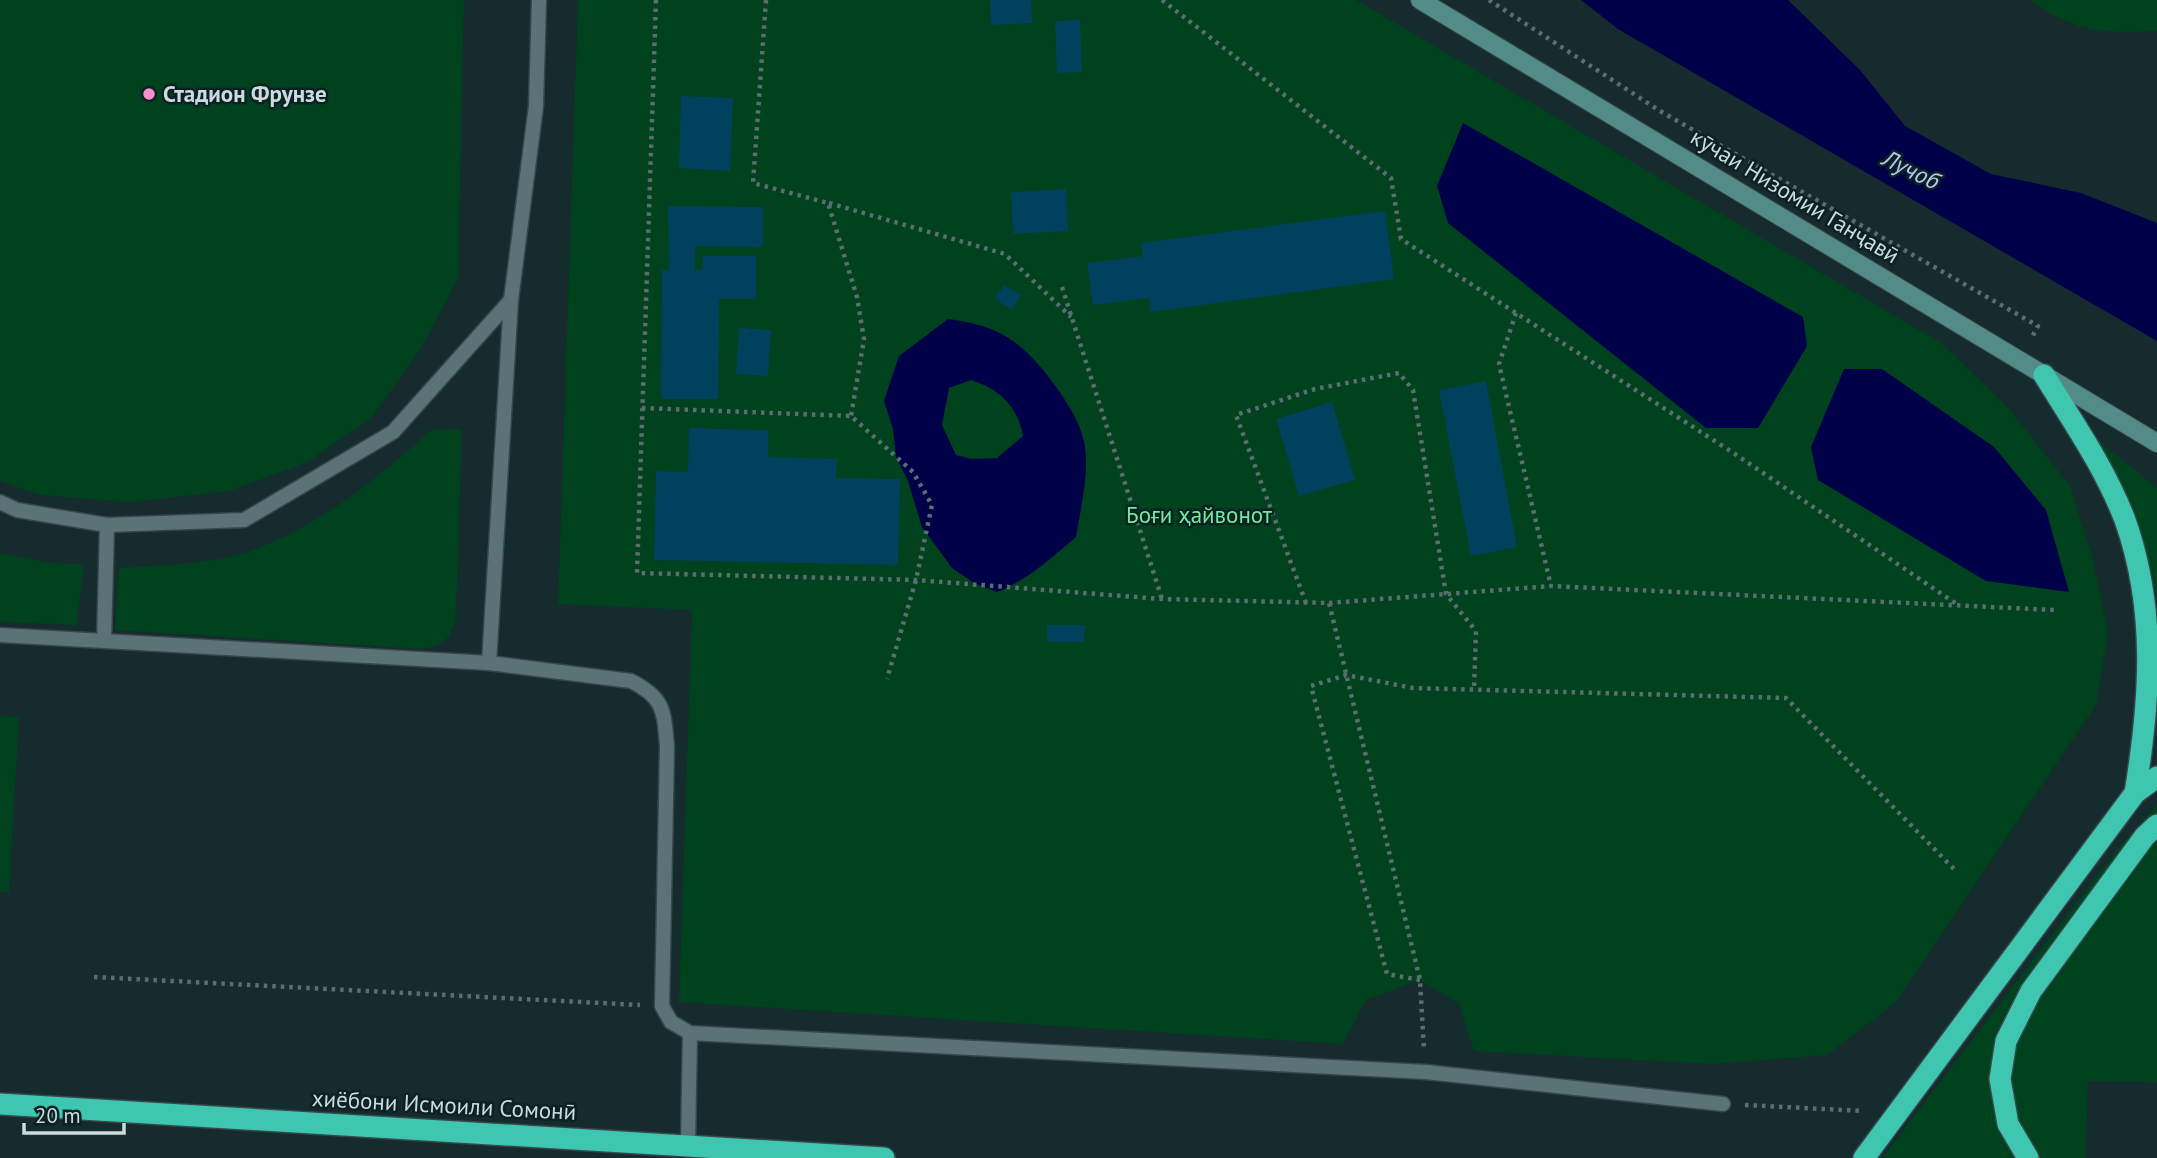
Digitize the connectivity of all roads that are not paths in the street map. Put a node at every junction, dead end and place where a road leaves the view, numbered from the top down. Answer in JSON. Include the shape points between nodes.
{"nodes":[{"id":1,"x":539,"y":0,"type":"edge"},
{"id":2,"x":1420,"y":0,"type":"edge"},
{"id":3,"x":511,"y":300,"type":"junction"},
{"id":4,"x":2044,"y":375,"type":"junction"},
{"id":5,"x":2150,"y":439,"type":"edge"},
{"id":6,"x":2157,"y":453,"type":"edge"},
{"id":7,"x":0,"y":502,"type":"edge"},
{"id":8,"x":107,"y":525,"type":"junction"},
{"id":9,"x":0,"y":635,"type":"edge"},
{"id":10,"x":103,"y":641,"type":"junction"},
{"id":11,"x":489,"y":663,"type":"junction"},
{"id":12,"x":2157,"y":777,"type":"edge"},
{"id":13,"x":2135,"y":793,"type":"junction"},
{"id":14,"x":2157,"y":825,"type":"edge"},
{"id":15,"x":690,"y":1032,"type":"junction"},
{"id":16,"x":0,"y":1104,"type":"edge"},
{"id":17,"x":1723,"y":1104,"type":"road end"},
{"id":18,"x":688,"y":1146,"type":"junction"},
{"id":19,"x":884,"y":1158,"type":"edge"},
{"id":20,"x":1864,"y":1158,"type":"edge"},
{"id":21,"x":2028,"y":1158,"type":"edge"}],
"edges":[{"from":1,"to":3,"type":"lane","via":[[536,106]]},
{"from":2,"to":4,"type":"street","name":"кӯчаи Низомии Ганҷавӣ"},
{"from":3,"to":8,"type":"lane","via":[[393,432],[244,520]]},
{"from":3,"to":11,"type":"lane"},
{"from":4,"to":5,"type":"street","name":"кӯчаи Низомии Ганҷавӣ"},
{"from":4,"to":13,"type":"highway","via":[[2096,460],[2125,520],[2147,598],[2151,658]]},
{"from":5,"to":6,"type":"street","name":"кӯчаи Низомии Ганҷавӣ"},
{"from":7,"to":8,"type":"lane","via":[[17,510]]},
{"from":8,"to":10,"type":"lane"},
{"from":9,"to":10,"type":"lane"},
{"from":10,"to":11,"type":"lane"},
{"from":11,"to":15,"type":"lane","via":[[631,681],[651,691],[662,707],[667,747],[662,1006],[671,1022]]},
{"from":12,"to":13,"type":"highway"},
{"from":13,"to":20,"type":"highway"},
{"from":14,"to":21,"type":"highway","via":[[2031,991],[2006,1041],[2000,1079],[2008,1124]]},
{"from":15,"to":17,"type":"lane","via":[[1426,1072]]},
{"from":15,"to":18,"type":"lane"},
{"from":16,"to":18,"type":"highway","name":"хиёбони Исмоили Сомонӣ"},
{"from":18,"to":19,"type":"highway","name":"хиёбони Исмоили Сомонӣ"}]}
